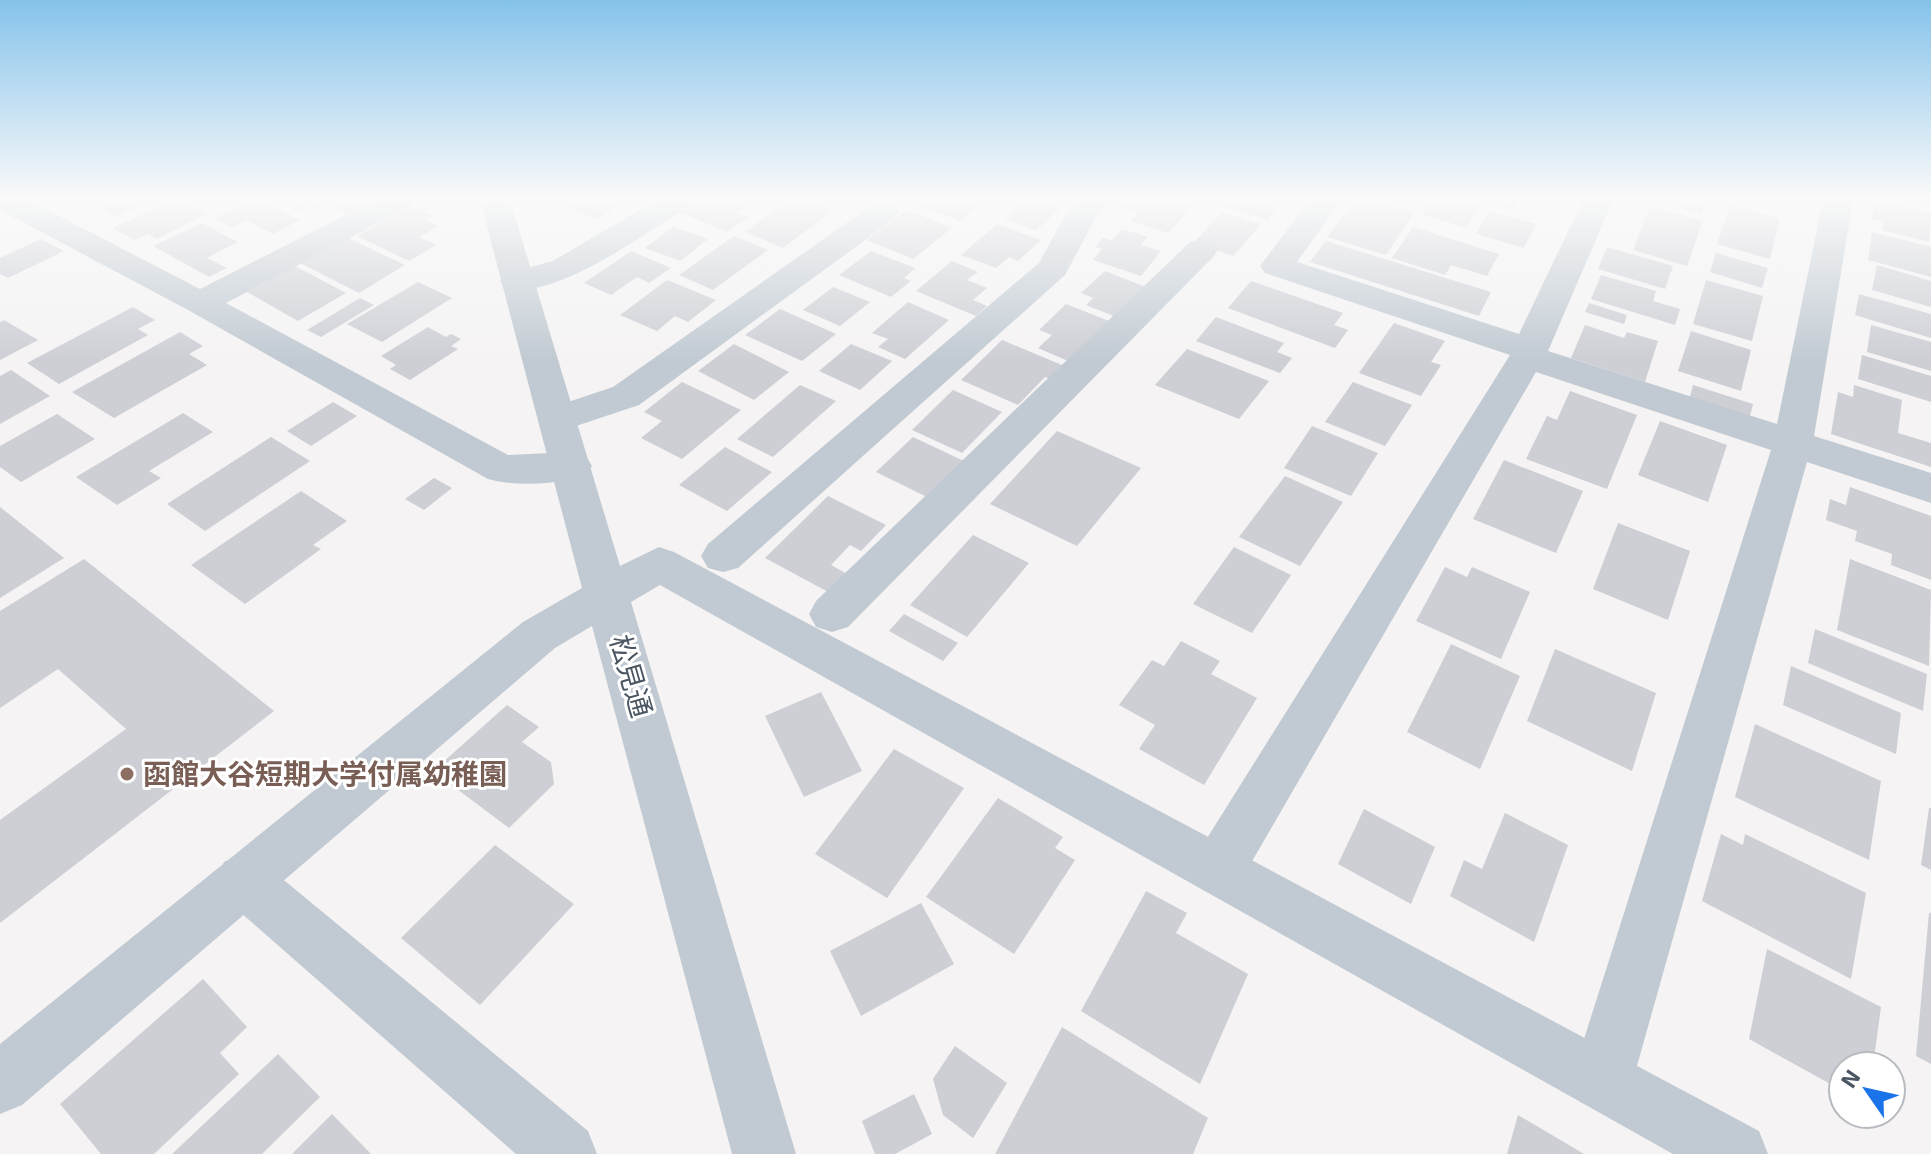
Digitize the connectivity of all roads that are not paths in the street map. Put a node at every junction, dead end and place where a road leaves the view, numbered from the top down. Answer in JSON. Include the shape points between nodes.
{"nodes":[{"id":1,"x":107,"y":254,"type":"edge"},
{"id":2,"x":294,"y":254,"type":"edge"},
{"id":3,"x":510,"y":254,"type":"edge"},
{"id":4,"x":588,"y":254,"type":"edge"},
{"id":5,"x":825,"y":254,"type":"edge"},
{"id":6,"x":1061,"y":254,"type":"edge"},
{"id":7,"x":1197,"y":254,"type":"edge"},
{"id":8,"x":1286,"y":254,"type":"edge"},
{"id":9,"x":1574,"y":254,"type":"edge"},
{"id":10,"x":1828,"y":254,"type":"edge"},
{"id":11,"x":517,"y":281,"type":"junction"},
{"id":12,"x":200,"y":303,"type":"junction"},
{"id":13,"x":1529,"y":354,"type":"junction"},
{"id":14,"x":558,"y":419,"type":"junction"},
{"id":15,"x":1793,"y":443,"type":"junction"},
{"id":16,"x":572,"y":466,"type":"junction"},
{"id":17,"x":1931,"y":488,"type":"edge"},
{"id":18,"x":723,"y":556,"type":"dead end"},
{"id":19,"x":608,"y":594,"type":"junction"},
{"id":20,"x":832,"y":614,"type":"dead end"},
{"id":21,"x":1218,"y":869,"type":"junction"},
{"id":22,"x":243,"y":880,"type":"junction"},
{"id":23,"x":1602,"y":1080,"type":"junction"},
{"id":24,"x":0,"y":1083,"type":"edge"},
{"id":25,"x":565,"y":1154,"type":"edge"},
{"id":26,"x":764,"y":1154,"type":"edge"},
{"id":27,"x":1736,"y":1154,"type":"edge"}],
"edges":[{"from":1,"to":12,"type":"street"},
{"from":2,"to":12,"type":"street"},
{"from":3,"to":11,"type":"street","name":"松見通"},
{"from":4,"to":11,"type":"street","via":[[565,268]]},
{"from":5,"to":14,"type":"street","via":[[626,396]]},
{"from":6,"to":18,"type":"street","via":[[1053,268]]},
{"from":7,"to":20,"type":"street"},
{"from":8,"to":13,"type":"street","via":[[1277,266]]},
{"from":9,"to":13,"type":"street"},
{"from":10,"to":15,"type":"street"},
{"from":11,"to":14,"type":"street","name":"松見通"},
{"from":12,"to":16,"type":"street","via":[[502,469]]},
{"from":13,"to":15,"type":"street"},
{"from":13,"to":21,"type":"street"},
{"from":14,"to":16,"type":"street","name":"松見通"},
{"from":15,"to":17,"type":"street"},
{"from":15,"to":23,"type":"street"},
{"from":16,"to":19,"type":"street","name":"松見通"},
{"from":19,"to":21,"type":"street","via":[[659,564]]},
{"from":19,"to":22,"type":"street","via":[[539,635]]},
{"from":19,"to":26,"type":"street","name":"松見通"},
{"from":21,"to":23,"type":"street"},
{"from":22,"to":24,"type":"street"},
{"from":22,"to":25,"type":"street"},
{"from":23,"to":27,"type":"street"}]}
